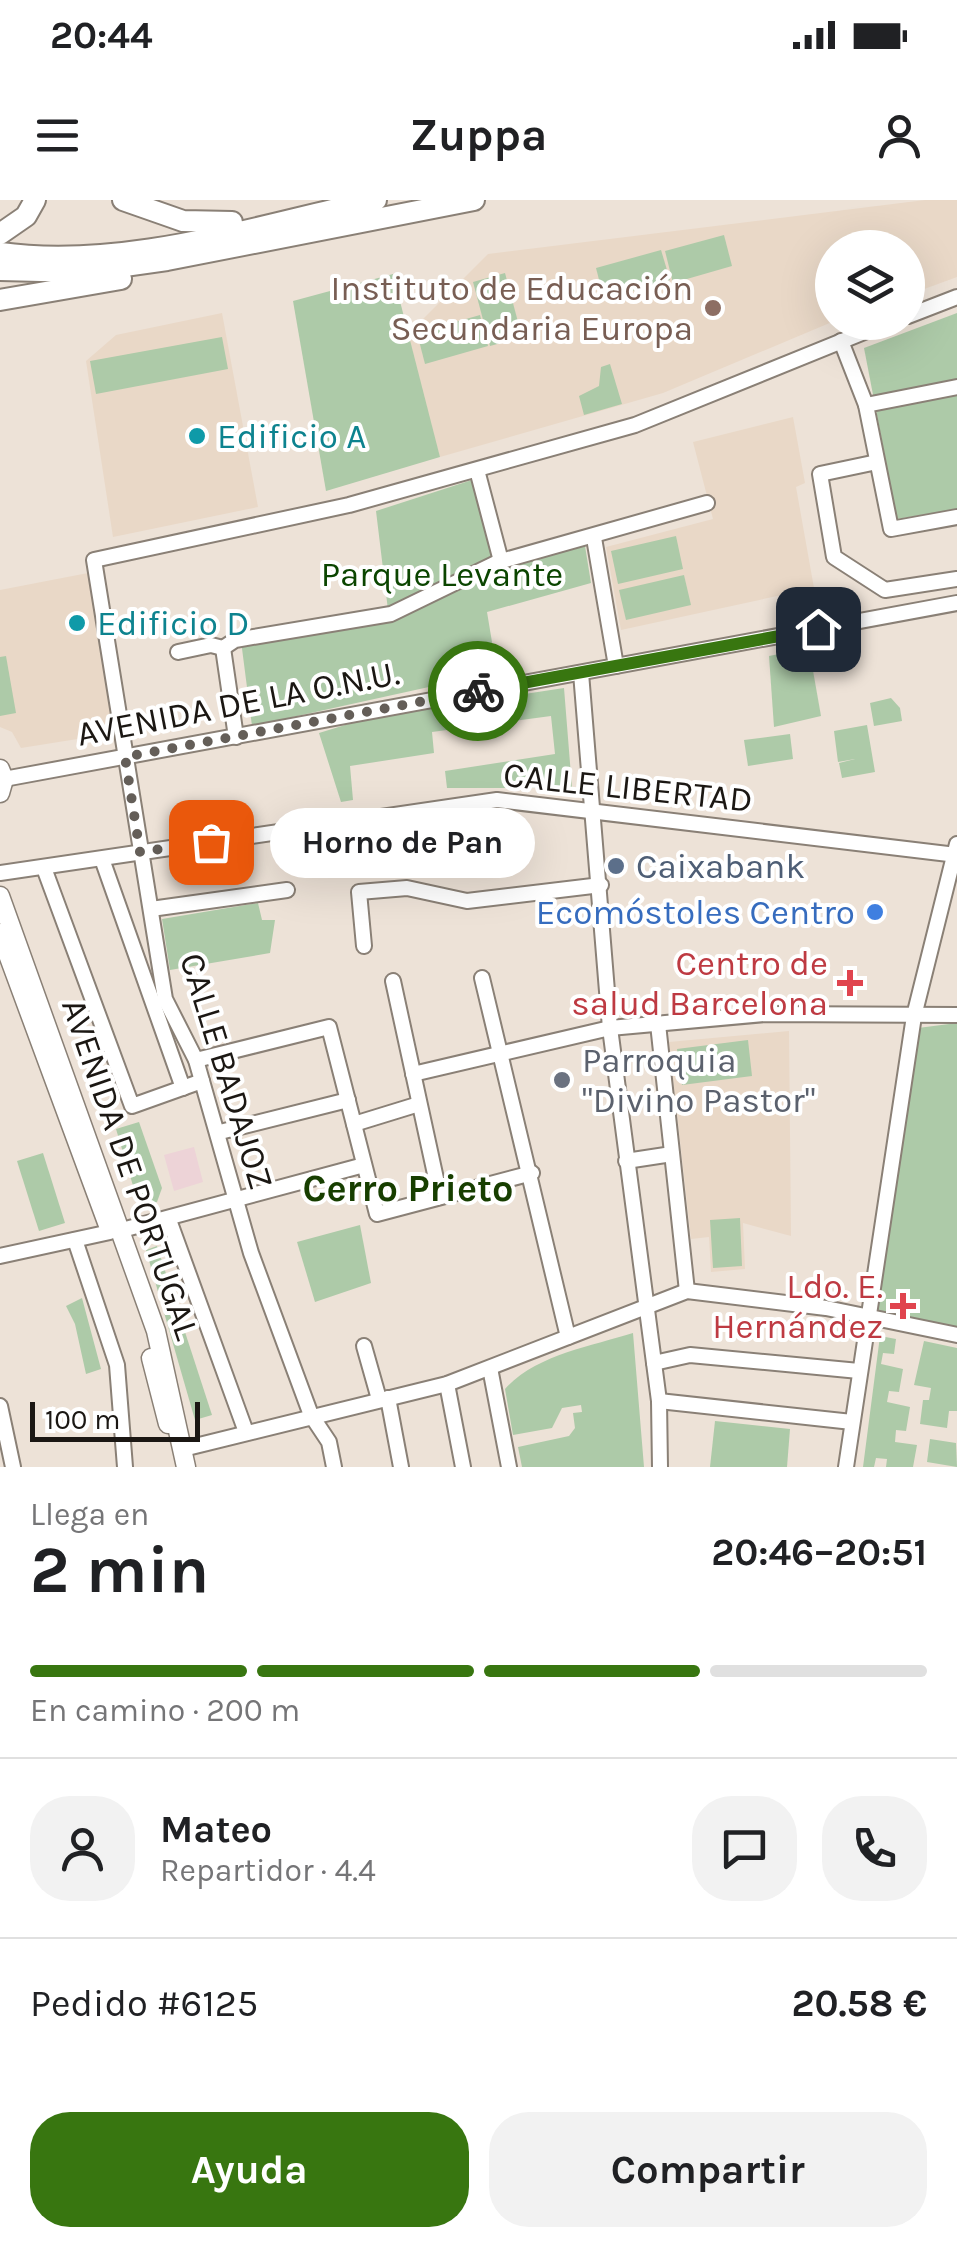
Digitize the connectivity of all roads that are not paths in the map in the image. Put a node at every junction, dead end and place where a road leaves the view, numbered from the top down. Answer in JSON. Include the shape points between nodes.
{"nodes":[{"id":1,"x":36,"y":200,"type":"edge"},
{"id":2,"x":123,"y":200,"type":"edge"},
{"id":3,"x":342,"y":200,"type":"edge"},
{"id":4,"x":376,"y":200,"type":"edge"},
{"id":5,"x":474,"y":200,"type":"edge"},
{"id":6,"x":337,"y":228,"type":"junction"},
{"id":7,"x":0,"y":234,"type":"edge"},
{"id":8,"x":0,"y":253,"type":"edge"},
{"id":9,"x":0,"y":270,"type":"edge"},
{"id":10,"x":957,"y":297,"type":"edge"},
{"id":11,"x":0,"y":300,"type":"edge"},
{"id":12,"x":925,"y":309,"type":"edge"},
{"id":13,"x":841,"y":341,"type":"joint"},
{"id":14,"x":957,"y":387,"type":"edge"},
{"id":15,"x":866,"y":405,"type":"junction"},
{"id":16,"x":878,"y":462,"type":"junction"},
{"id":17,"x":478,"y":470,"type":"junction"},
{"id":18,"x":706,"y":503,"type":"dead end"},
{"id":19,"x":957,"y":517,"type":"edge"},
{"id":20,"x":594,"y":538,"type":"junction"},
{"id":21,"x":501,"y":562,"type":"junction"},
{"id":22,"x":957,"y":579,"type":"edge"},
{"id":23,"x":957,"y":604,"type":"edge"},
{"id":24,"x":222,"y":648,"type":"junction"},
{"id":25,"x":178,"y":652,"type":"dead end"},
{"id":26,"x":616,"y":666,"type":"junction"},
{"id":27,"x":581,"y":673,"type":"junction"},
{"id":28,"x":236,"y":737,"type":"junction"},
{"id":29,"x":125,"y":757,"type":"junction"},
{"id":30,"x":1,"y":780,"type":"edge"},
{"id":31,"x":591,"y":809,"type":"junction"},
{"id":32,"x":956,"y":851,"type":"edge"},
{"id":33,"x":140,"y":852,"type":"junction"},
{"id":34,"x":102,"y":858,"type":"junction"},
{"id":35,"x":44,"y":868,"type":"junction"},
{"id":36,"x":0,"y":873,"type":"edge"},
{"id":37,"x":601,"y":885,"type":"junction"},
{"id":38,"x":286,"y":890,"type":"dead end"},
{"id":39,"x":0,"y":896,"type":"edge"},
{"id":40,"x":151,"y":908,"type":"junction"},
{"id":41,"x":0,"y":933,"type":"edge"},
{"id":42,"x":364,"y":946,"type":"dead end"},
{"id":43,"x":482,"y":978,"type":"dead end"},
{"id":44,"x":394,"y":981,"type":"dead end"},
{"id":45,"x":957,"y":1015,"type":"edge"},
{"id":46,"x":914,"y":1016,"type":"junction"},
{"id":47,"x":658,"y":1024,"type":"junction"},
{"id":48,"x":610,"y":1028,"type":"junction"},
{"id":49,"x":501,"y":1051,"type":"junction"},
{"id":50,"x":196,"y":1060,"type":"junction"},
{"id":51,"x":413,"y":1074,"type":"junction"},
{"id":52,"x":202,"y":1082,"type":"junction"},
{"id":53,"x":183,"y":1088,"type":"junction"},
{"id":54,"x":348,"y":1100,"type":"junction"},
{"id":55,"x":419,"y":1104,"type":"junction"},
{"id":56,"x":354,"y":1124,"type":"junction"},
{"id":57,"x":220,"y":1132,"type":"junction"},
{"id":58,"x":672,"y":1154,"type":"junction"},
{"id":59,"x":626,"y":1161,"type":"junction"},
{"id":60,"x":364,"y":1165,"type":"junction"},
{"id":61,"x":532,"y":1174,"type":"junction"},
{"id":62,"x":440,"y":1197,"type":"junction"},
{"id":63,"x":236,"y":1199,"type":"junction"},
{"id":64,"x":170,"y":1220,"type":"junction"},
{"id":65,"x":116,"y":1231,"type":"junction"},
{"id":66,"x":75,"y":1240,"type":"junction"},
{"id":67,"x":0,"y":1256,"type":"edge"},
{"id":68,"x":687,"y":1291,"type":"junction"},
{"id":69,"x":644,"y":1308,"type":"junction"},
{"id":70,"x":865,"y":1316,"type":"junction"},
{"id":71,"x":957,"y":1335,"type":"edge"},
{"id":72,"x":568,"y":1337,"type":"junction"},
{"id":73,"x":364,"y":1346,"type":"dead end"},
{"id":74,"x":654,"y":1363,"type":"junction"},
{"id":75,"x":490,"y":1368,"type":"junction"},
{"id":76,"x":859,"y":1371,"type":"junction"},
{"id":77,"x":447,"y":1384,"type":"junction"},
{"id":78,"x":383,"y":1398,"type":"junction"},
{"id":79,"x":659,"y":1401,"type":"junction"},
{"id":80,"x":0,"y":1406,"type":"edge"},
{"id":81,"x":311,"y":1415,"type":"junction"},
{"id":82,"x":852,"y":1422,"type":"junction"},
{"id":83,"x":246,"y":1432,"type":"junction"},
{"id":84,"x":185,"y":1458,"type":"edge"},
{"id":85,"x":13,"y":1467,"type":"edge"},
{"id":86,"x":125,"y":1467,"type":"edge"},
{"id":87,"x":176,"y":1467,"type":"edge"},
{"id":88,"x":334,"y":1467,"type":"edge"},
{"id":89,"x":401,"y":1467,"type":"edge"},
{"id":90,"x":463,"y":1467,"type":"edge"},
{"id":91,"x":509,"y":1467,"type":"edge"},
{"id":92,"x":660,"y":1467,"type":"edge"},
{"id":93,"x":846,"y":1467,"type":"edge"}],
"edges":[{"from":1,"to":7,"type":"highway"},
{"from":2,"to":3,"type":"highway","via":[[183,221],[232,222]]},
{"from":4,"to":8,"type":"highway","via":[[134,251],[78,258]]},
{"from":5,"to":6,"type":"highway"},
{"from":6,"to":9,"type":"highway","via":[[82,272]]},
{"from":6,"to":11,"type":"highway","via":[[170,269]]},
{"from":10,"to":12,"type":"street"},
{"from":13,"to":15,"type":"street"},
{"from":13,"to":17,"type":"street","via":[[634,425]]},
{"from":14,"to":15,"type":"street"},
{"from":15,"to":16,"type":"street"},
{"from":16,"to":19,"type":"street","via":[[891,529]]},
{"from":16,"to":22,"type":"street","via":[[820,474],[834,557],[885,590]]},
{"from":17,"to":21,"type":"street"},
{"from":17,"to":29,"type":"street","name":"CALLE BADAJOZ","via":[[252,529],[94,560]]},
{"from":18,"to":20,"type":"street"},
{"from":20,"to":21,"type":"street"},
{"from":20,"to":26,"type":"street"},
{"from":21,"to":24,"type":"street","via":[[391,614],[235,640]]},
{"from":23,"to":26,"type":"street","name":"AVENIDA DE LA O.N.U."},
{"from":24,"to":25,"type":"street"},
{"from":24,"to":28,"type":"street"},
{"from":26,"to":27,"type":"street","name":"AVENIDA DE LA O.N.U."},
{"from":27,"to":28,"type":"street","name":"AVENIDA DE LA O.N.U."},
{"from":27,"to":31,"type":"street"},
{"from":28,"to":29,"type":"street","name":"AVENIDA DE LA O.N.U."},
{"from":29,"to":30,"type":"street","name":"AVENIDA DE LA O.N.U."},
{"from":29,"to":33,"type":"street","name":"CALLE BADAJOZ"},
{"from":31,"to":32,"type":"street","name":"CALLE LIBERTAD"},
{"from":31,"to":33,"type":"street","name":"CALLE LIBERTAD","via":[[497,800]]},
{"from":31,"to":37,"type":"street"},
{"from":32,"to":46,"type":"street"},
{"from":33,"to":34,"type":"street","name":"CALLE LIBERTAD"},
{"from":33,"to":40,"type":"street","name":"CALLE BADAJOZ"},
{"from":34,"to":35,"type":"street","name":"CALLE LIBERTAD"},
{"from":34,"to":53,"type":"street","name":"CALLE BADAJOZ"},
{"from":35,"to":36,"type":"street","name":"CALLE LIBERTAD"},
{"from":35,"to":53,"type":"street","via":[[132,1106]]},
{"from":37,"to":42,"type":"street","via":[[467,901],[407,888],[359,892]]},
{"from":37,"to":48,"type":"street"},
{"from":38,"to":40,"type":"street"},
{"from":39,"to":65,"type":"main road","name":"AVENIDA DE PORTUGAL"},
{"from":40,"to":50,"type":"street","name":"CALLE BADAJOZ","via":[[165,999]]},
{"from":41,"to":65,"type":"main road","name":"AVENIDA DE PORTUGAL"},
{"from":43,"to":49,"type":"street"},
{"from":44,"to":51,"type":"street"},
{"from":45,"to":46,"type":"street"},
{"from":46,"to":47,"type":"street","via":[[765,1014]]},
{"from":46,"to":70,"type":"street"},
{"from":47,"to":48,"type":"street"},
{"from":47,"to":58,"type":"street"},
{"from":48,"to":49,"type":"street"},
{"from":48,"to":59,"type":"street"},
{"from":49,"to":51,"type":"street"},
{"from":49,"to":61,"type":"street"},
{"from":50,"to":52,"type":"street","name":"CALLE BADAJOZ"},
{"from":50,"to":54,"type":"street","via":[[330,1027]]},
{"from":51,"to":55,"type":"street"},
{"from":52,"to":53,"type":"street"},
{"from":52,"to":57,"type":"street","name":"CALLE BADAJOZ"},
{"from":54,"to":56,"type":"street"},
{"from":54,"to":57,"type":"street"},
{"from":55,"to":56,"type":"street"},
{"from":55,"to":62,"type":"street"},
{"from":56,"to":60,"type":"street"},
{"from":57,"to":63,"type":"street","name":"CALLE BADAJOZ"},
{"from":58,"to":59,"type":"street"},
{"from":58,"to":68,"type":"street"},
{"from":59,"to":69,"type":"street"},
{"from":60,"to":62,"type":"street","via":[[376,1214]]},
{"from":60,"to":63,"type":"street"},
{"from":61,"to":62,"type":"street"},
{"from":61,"to":72,"type":"street"},
{"from":63,"to":64,"type":"street"},
{"from":63,"to":81,"type":"street","name":"CALLE BADAJOZ"},
{"from":64,"to":65,"type":"street"},
{"from":64,"to":83,"type":"street"},
{"from":65,"to":66,"type":"street"},
{"from":65,"to":84,"type":"main road","name":"AVENIDA DE PORTUGAL","via":[[164,1362]]},
{"from":65,"to":87,"type":"main road","name":"AVENIDA DE PORTUGAL"},
{"from":66,"to":67,"type":"street"},
{"from":66,"to":86,"type":"street","via":[[117,1365]]},
{"from":68,"to":69,"type":"street"},
{"from":68,"to":70,"type":"street"},
{"from":69,"to":72,"type":"street"},
{"from":69,"to":74,"type":"street"},
{"from":70,"to":71,"type":"street"},
{"from":70,"to":76,"type":"street"},
{"from":72,"to":75,"type":"street"},
{"from":73,"to":78,"type":"street"},
{"from":74,"to":76,"type":"street","via":[[690,1355]]},
{"from":74,"to":79,"type":"street"},
{"from":75,"to":77,"type":"street"},
{"from":75,"to":91,"type":"street"},
{"from":76,"to":82,"type":"street"},
{"from":77,"to":78,"type":"street"},
{"from":77,"to":90,"type":"street"},
{"from":78,"to":81,"type":"street"},
{"from":78,"to":89,"type":"street"},
{"from":79,"to":82,"type":"street"},
{"from":79,"to":92,"type":"street"},
{"from":80,"to":85,"type":"street"},
{"from":81,"to":83,"type":"street"},
{"from":81,"to":88,"type":"street","name":"CALLE BADAJOZ","via":[[329,1442]]},
{"from":82,"to":93,"type":"street"},
{"from":83,"to":84,"type":"street"}]}
